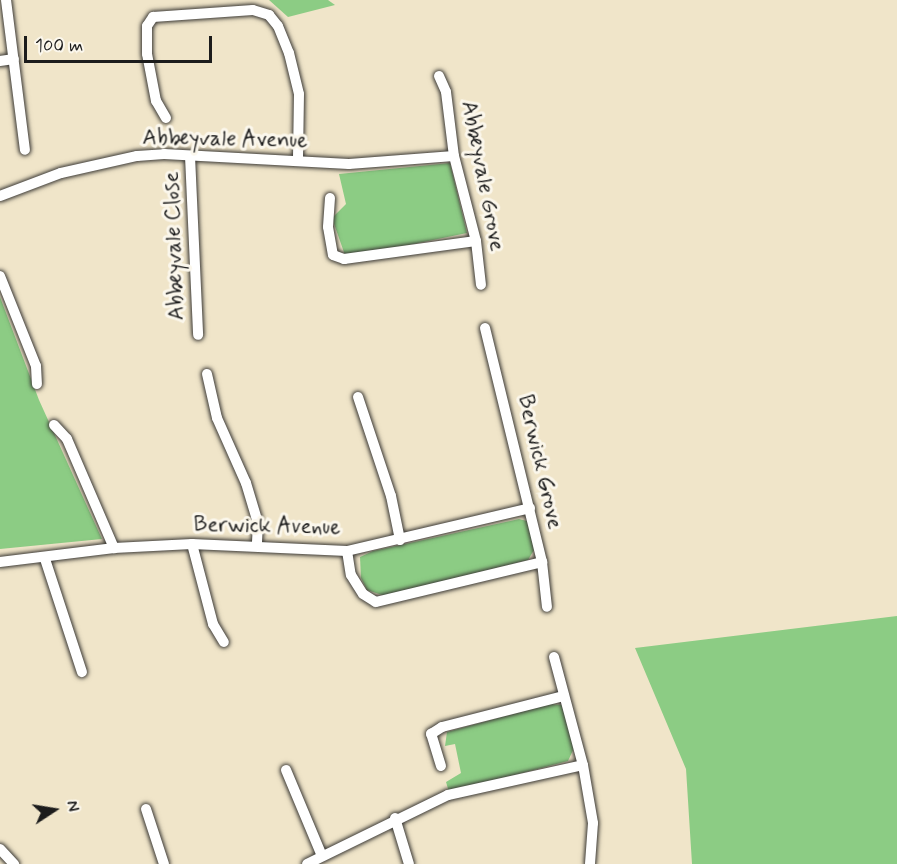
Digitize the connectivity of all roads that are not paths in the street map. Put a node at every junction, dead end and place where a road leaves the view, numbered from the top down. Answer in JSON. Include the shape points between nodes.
{"nodes":[{"id":1,"x":6,"y":0,"type":"edge"},
{"id":2,"x":14,"y":59,"type":"junction"},
{"id":3,"x":0,"y":61,"type":"edge"},
{"id":4,"x":439,"y":76,"type":"dead end"},
{"id":5,"x":166,"y":118,"type":"dead end"},
{"id":6,"x":25,"y":150,"type":"dead end"},
{"id":7,"x":190,"y":156,"type":"junction"},
{"id":8,"x":454,"y":156,"type":"junction"},
{"id":9,"x":298,"y":161,"type":"junction"},
{"id":10,"x":0,"y":196,"type":"edge"},
{"id":11,"x":330,"y":198,"type":"dead end"},
{"id":12,"x":476,"y":241,"type":"junction"},
{"id":13,"x":0,"y":276,"type":"edge"},
{"id":14,"x":481,"y":285,"type":"dead end"},
{"id":15,"x":485,"y":328,"type":"dead end"},
{"id":16,"x":198,"y":335,"type":"dead end"},
{"id":17,"x":207,"y":375,"type":"dead end"},
{"id":18,"x":37,"y":384,"type":"dead end"},
{"id":19,"x":358,"y":397,"type":"dead end"},
{"id":20,"x":54,"y":425,"type":"dead end"},
{"id":21,"x":530,"y":508,"type":"junction"},
{"id":22,"x":400,"y":540,"type":"junction"},
{"id":23,"x":192,"y":544,"type":"junction"},
{"id":24,"x":257,"y":545,"type":"junction"},
{"id":25,"x":114,"y":548,"type":"junction"},
{"id":26,"x":347,"y":551,"type":"junction"},
{"id":27,"x":45,"y":559,"type":"junction"},
{"id":28,"x":0,"y":562,"type":"edge"},
{"id":29,"x":542,"y":562,"type":"junction"},
{"id":30,"x":547,"y":607,"type":"dead end"},
{"id":31,"x":224,"y":642,"type":"dead end"},
{"id":32,"x":554,"y":657,"type":"dead end"},
{"id":33,"x":82,"y":672,"type":"dead end"},
{"id":34,"x":564,"y":696,"type":"junction"},
{"id":35,"x":583,"y":765,"type":"junction"},
{"id":36,"x":441,"y":766,"type":"dead end"},
{"id":37,"x":286,"y":770,"type":"dead end"},
{"id":38,"x":146,"y":809,"type":"dead end"},
{"id":39,"x":395,"y":818,"type":"junction"},
{"id":40,"x":0,"y":849,"type":"edge"},
{"id":41,"x":322,"y":856,"type":"junction"},
{"id":42,"x":14,"y":864,"type":"edge"},
{"id":43,"x":164,"y":864,"type":"edge"},
{"id":44,"x":307,"y":864,"type":"edge"},
{"id":45,"x":409,"y":864,"type":"edge"},
{"id":46,"x":590,"y":864,"type":"edge"}],
"edges":[{"from":1,"to":2,"type":"street"},
{"from":2,"to":3,"type":"street"},
{"from":2,"to":6,"type":"street"},
{"from":4,"to":8,"type":"street","name":"Abbeyvale Grove","via":[[446,92]]},
{"from":5,"to":9,"type":"street","via":[[156,101],[147,54],[147,26],[153,17],[253,10],[269,15],[289,53],[299,94]]},
{"from":7,"to":9,"type":"street","name":"Abbeyvale Avenue"},
{"from":7,"to":10,"type":"street","name":"Abbeyvale Avenue","via":[[164,154],[107,161]]},
{"from":7,"to":16,"type":"street","name":"Abbeyvale Close"},
{"from":8,"to":9,"type":"street","name":"Abbeyvale Avenue","via":[[349,164]]},
{"from":8,"to":12,"type":"street","name":"Abbeyvale Grove"},
{"from":11,"to":12,"type":"street","via":[[328,227],[333,255],[344,259]]},
{"from":12,"to":14,"type":"street","name":"Abbeyvale Grove"},
{"from":13,"to":18,"type":"street","via":[[36,366]]},
{"from":15,"to":21,"type":"street","name":"Berwick Grove"},
{"from":17,"to":24,"type":"street","via":[[218,418],[246,483],[258,523]]},
{"from":19,"to":22,"type":"street","via":[[391,496]]},
{"from":20,"to":25,"type":"street","via":[[67,439]]},
{"from":21,"to":22,"type":"street","name":"Berwick Avenue"},
{"from":21,"to":29,"type":"street","name":"Berwick Grove"},
{"from":22,"to":26,"type":"street","name":"Berwick Avenue"},
{"from":23,"to":24,"type":"street","name":"Berwick Avenue"},
{"from":23,"to":25,"type":"street","name":"Berwick Avenue"},
{"from":23,"to":31,"type":"street","via":[[213,624]]},
{"from":24,"to":26,"type":"street","name":"Berwick Avenue"},
{"from":25,"to":27,"type":"street","name":"Berwick Avenue"},
{"from":26,"to":29,"type":"street","via":[[351,575],[363,594],[376,602]]},
{"from":27,"to":28,"type":"street","name":"Berwick Avenue"},
{"from":27,"to":33,"type":"street"},
{"from":29,"to":30,"type":"street","name":"Berwick Grove"},
{"from":32,"to":34,"type":"street"},
{"from":34,"to":35,"type":"street"},
{"from":34,"to":36,"type":"street","via":[[442,727],[431,734]]},
{"from":35,"to":39,"type":"street","via":[[448,795]]},
{"from":35,"to":46,"type":"street","via":[[593,823]]},
{"from":37,"to":41,"type":"street"},
{"from":38,"to":43,"type":"street"},
{"from":39,"to":41,"type":"street"},
{"from":39,"to":45,"type":"street"},
{"from":40,"to":42,"type":"street"},
{"from":41,"to":44,"type":"street"}]}
